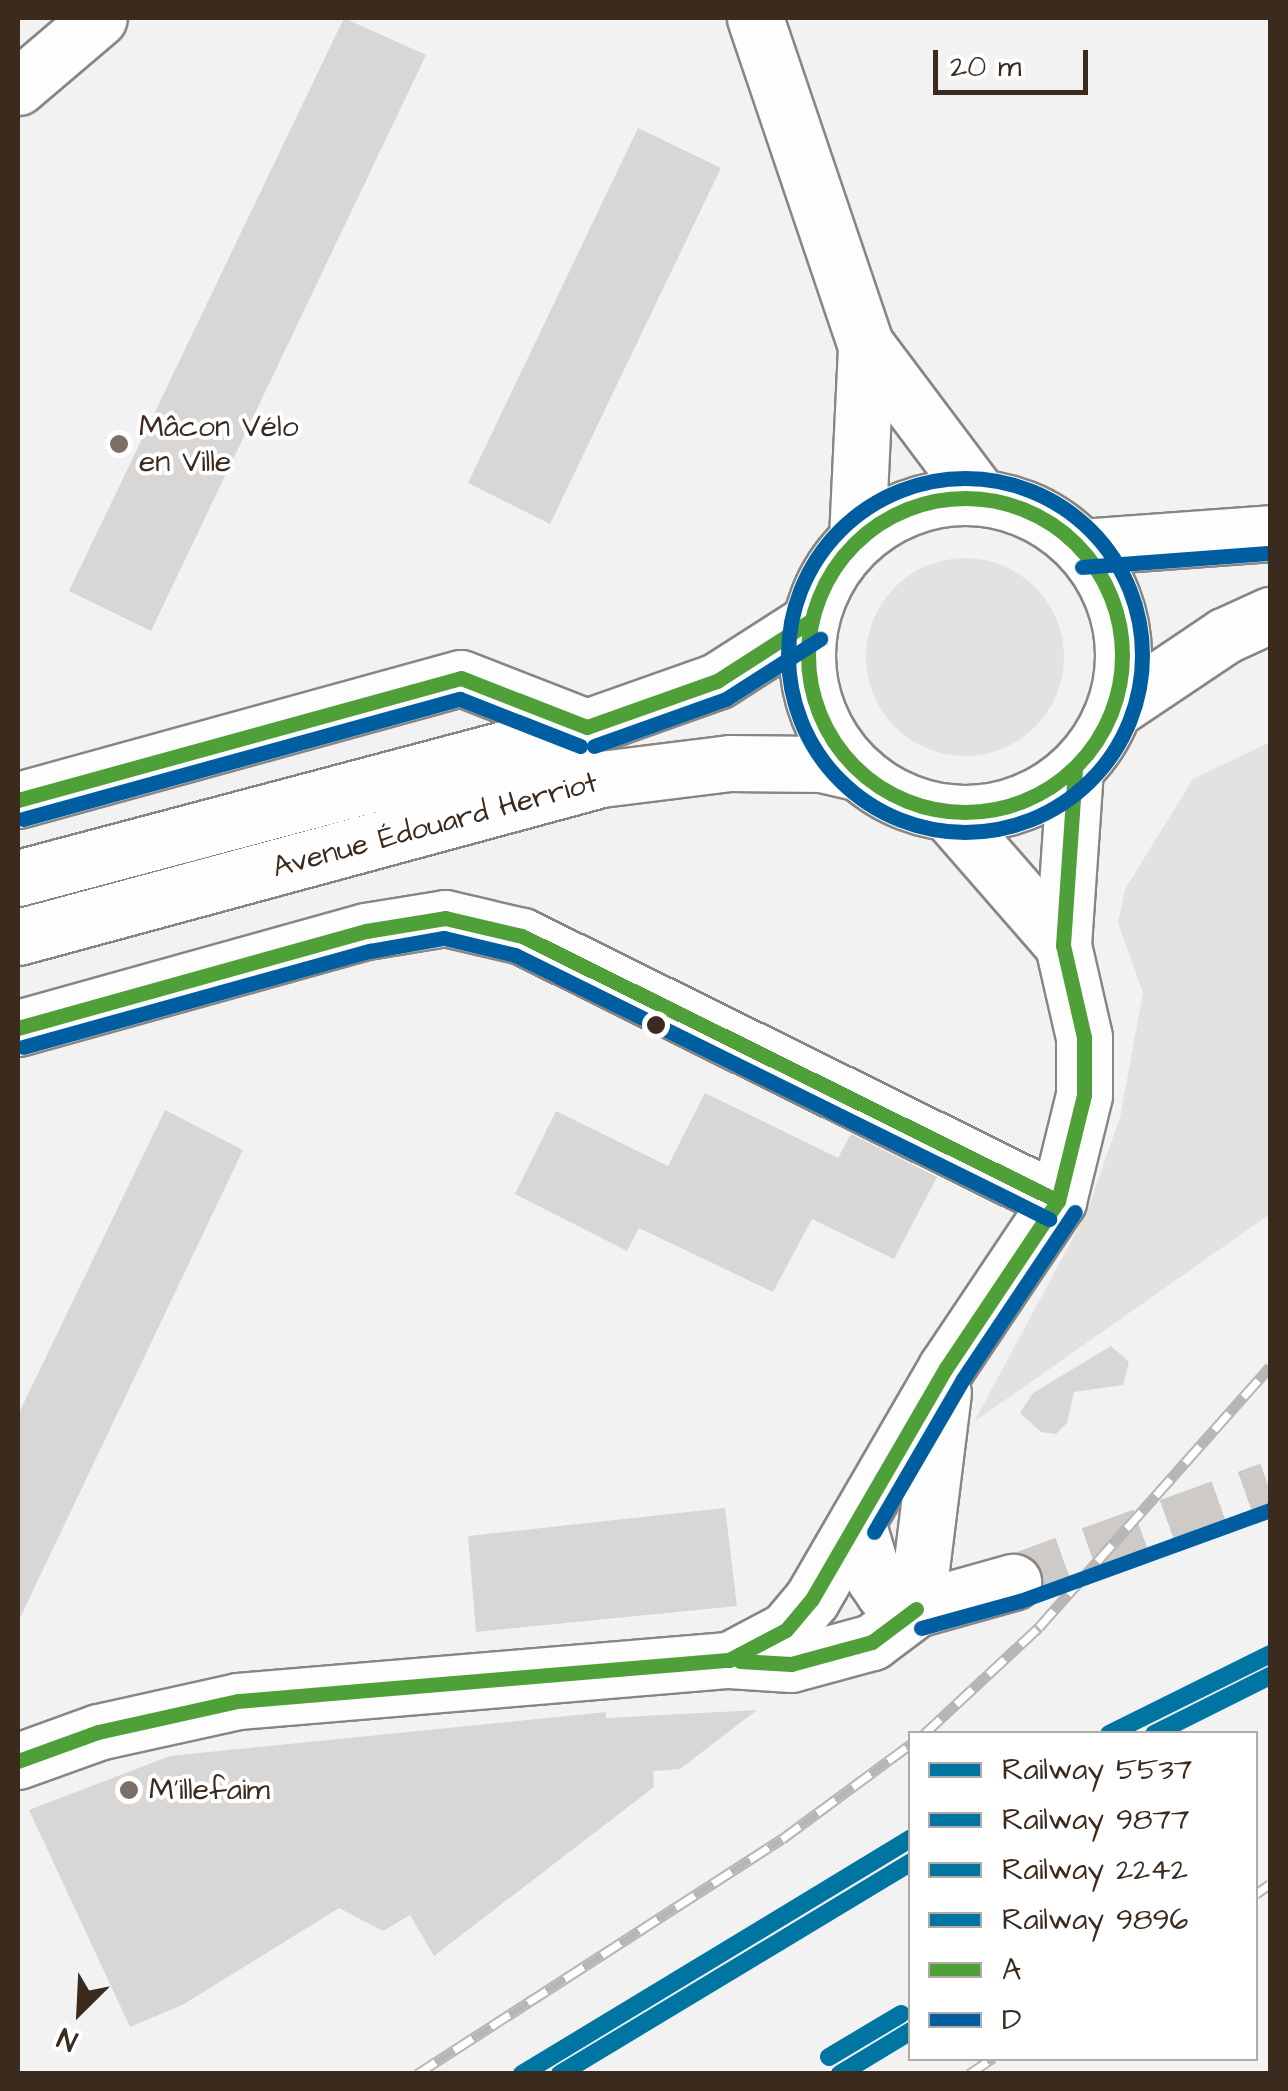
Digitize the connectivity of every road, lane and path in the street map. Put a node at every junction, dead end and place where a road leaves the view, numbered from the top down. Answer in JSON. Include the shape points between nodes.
{"nodes":[{"id":1,"x":99,"y":18,"type":"edge"},
{"id":2,"x":755,"y":18,"type":"edge"},
{"id":3,"x":18,"y":86,"type":"edge"},
{"id":4,"x":866,"y":345,"type":"junction"},
{"id":5,"x":980,"y":497,"type":"junction"},
{"id":6,"x":1270,"y":532,"type":"edge"},
{"id":7,"x":857,"y":538,"type":"junction"},
{"id":8,"x":1081,"y":547,"type":"junction"},
{"id":9,"x":1270,"y":615,"type":"edge"},
{"id":10,"x":809,"y":622,"type":"junction"},
{"id":11,"x":1114,"y":710,"type":"junction"},
{"id":12,"x":587,"y":727,"type":"junction"},
{"id":13,"x":1075,"y":769,"type":"junction"},
{"id":14,"x":860,"y":774,"type":"junction"},
{"id":15,"x":18,"y":800,"type":"edge"},
{"id":16,"x":947,"y":812,"type":"junction"},
{"id":17,"x":18,"y":878,"type":"edge"},
{"id":18,"x":18,"y":937,"type":"edge"},
{"id":19,"x":1063,"y":945,"type":"junction"},
{"id":20,"x":18,"y":1028,"type":"edge"},
{"id":21,"x":1058,"y":1201,"type":"junction"},
{"id":22,"x":946,"y":1368,"type":"junction"},
{"id":23,"x":857,"y":1522,"type":"junction"},
{"id":24,"x":1013,"y":1582,"type":"tunnel mouth"},
{"id":25,"x":916,"y":1608,"type":"junction"},
{"id":26,"x":729,"y":1660,"type":"junction"},
{"id":27,"x":18,"y":1761,"type":"edge"}],
"edges":[{"from":1,"to":3,"type":"main road"},
{"from":2,"to":4,"type":"main road"},
{"from":4,"to":5,"type":"main road"},
{"from":4,"to":7,"type":"main road"},
{"from":5,"to":7,"type":"main road","via":[[936,499],[893,512]]},
{"from":5,"to":8,"type":"main road","via":[[1035,512]]},
{"from":6,"to":8,"type":"main road"},
{"from":7,"to":10,"type":"main road","via":[[827,576]]},
{"from":8,"to":11,"type":"main road","via":[[1106,582],[1120,623],[1123,667]]},
{"from":9,"to":11,"type":"main road","via":[[1224,636]]},
{"from":10,"to":12,"type":"main road","name":"Avenue Édouard Herriot","via":[[717,681]]},
{"from":10,"to":14,"type":"main road","via":[[806,663],[814,704],[832,742]]},
{"from":11,"to":13,"type":"main road"},
{"from":12,"to":15,"type":"main road","via":[[461,678]]},
{"from":12,"to":17,"type":"main road","name":"Avenue Édouard Herriot"},
{"from":13,"to":16,"type":"main road","via":[[993,811]]},
{"from":13,"to":19,"type":"main road"},
{"from":14,"to":16,"type":"main road","via":[[901,799]]},
{"from":14,"to":18,"type":"main road","name":"Avenue Édouard Herriot","via":[[820,764],[730,763],[602,779]]},
{"from":16,"to":19,"type":"main road"},
{"from":19,"to":21,"type":"main road","via":[[1084,1037],[1084,1096]]},
{"from":20,"to":21,"type":"main road","via":[[366,930],[445,918],[522,936]]},
{"from":21,"to":22,"type":"main road"},
{"from":22,"to":23,"type":"main road"},
{"from":22,"to":25,"type":"main road"},
{"from":23,"to":25,"type":"main road","via":[[884,1593]]},
{"from":23,"to":26,"type":"main road","via":[[786,1630]]},
{"from":24,"to":25,"type":"main road"},
{"from":25,"to":26,"type":"main road","via":[[872,1642],[791,1664]]},
{"from":26,"to":27,"type":"main road","via":[[238,1701],[98,1732]]}]}
